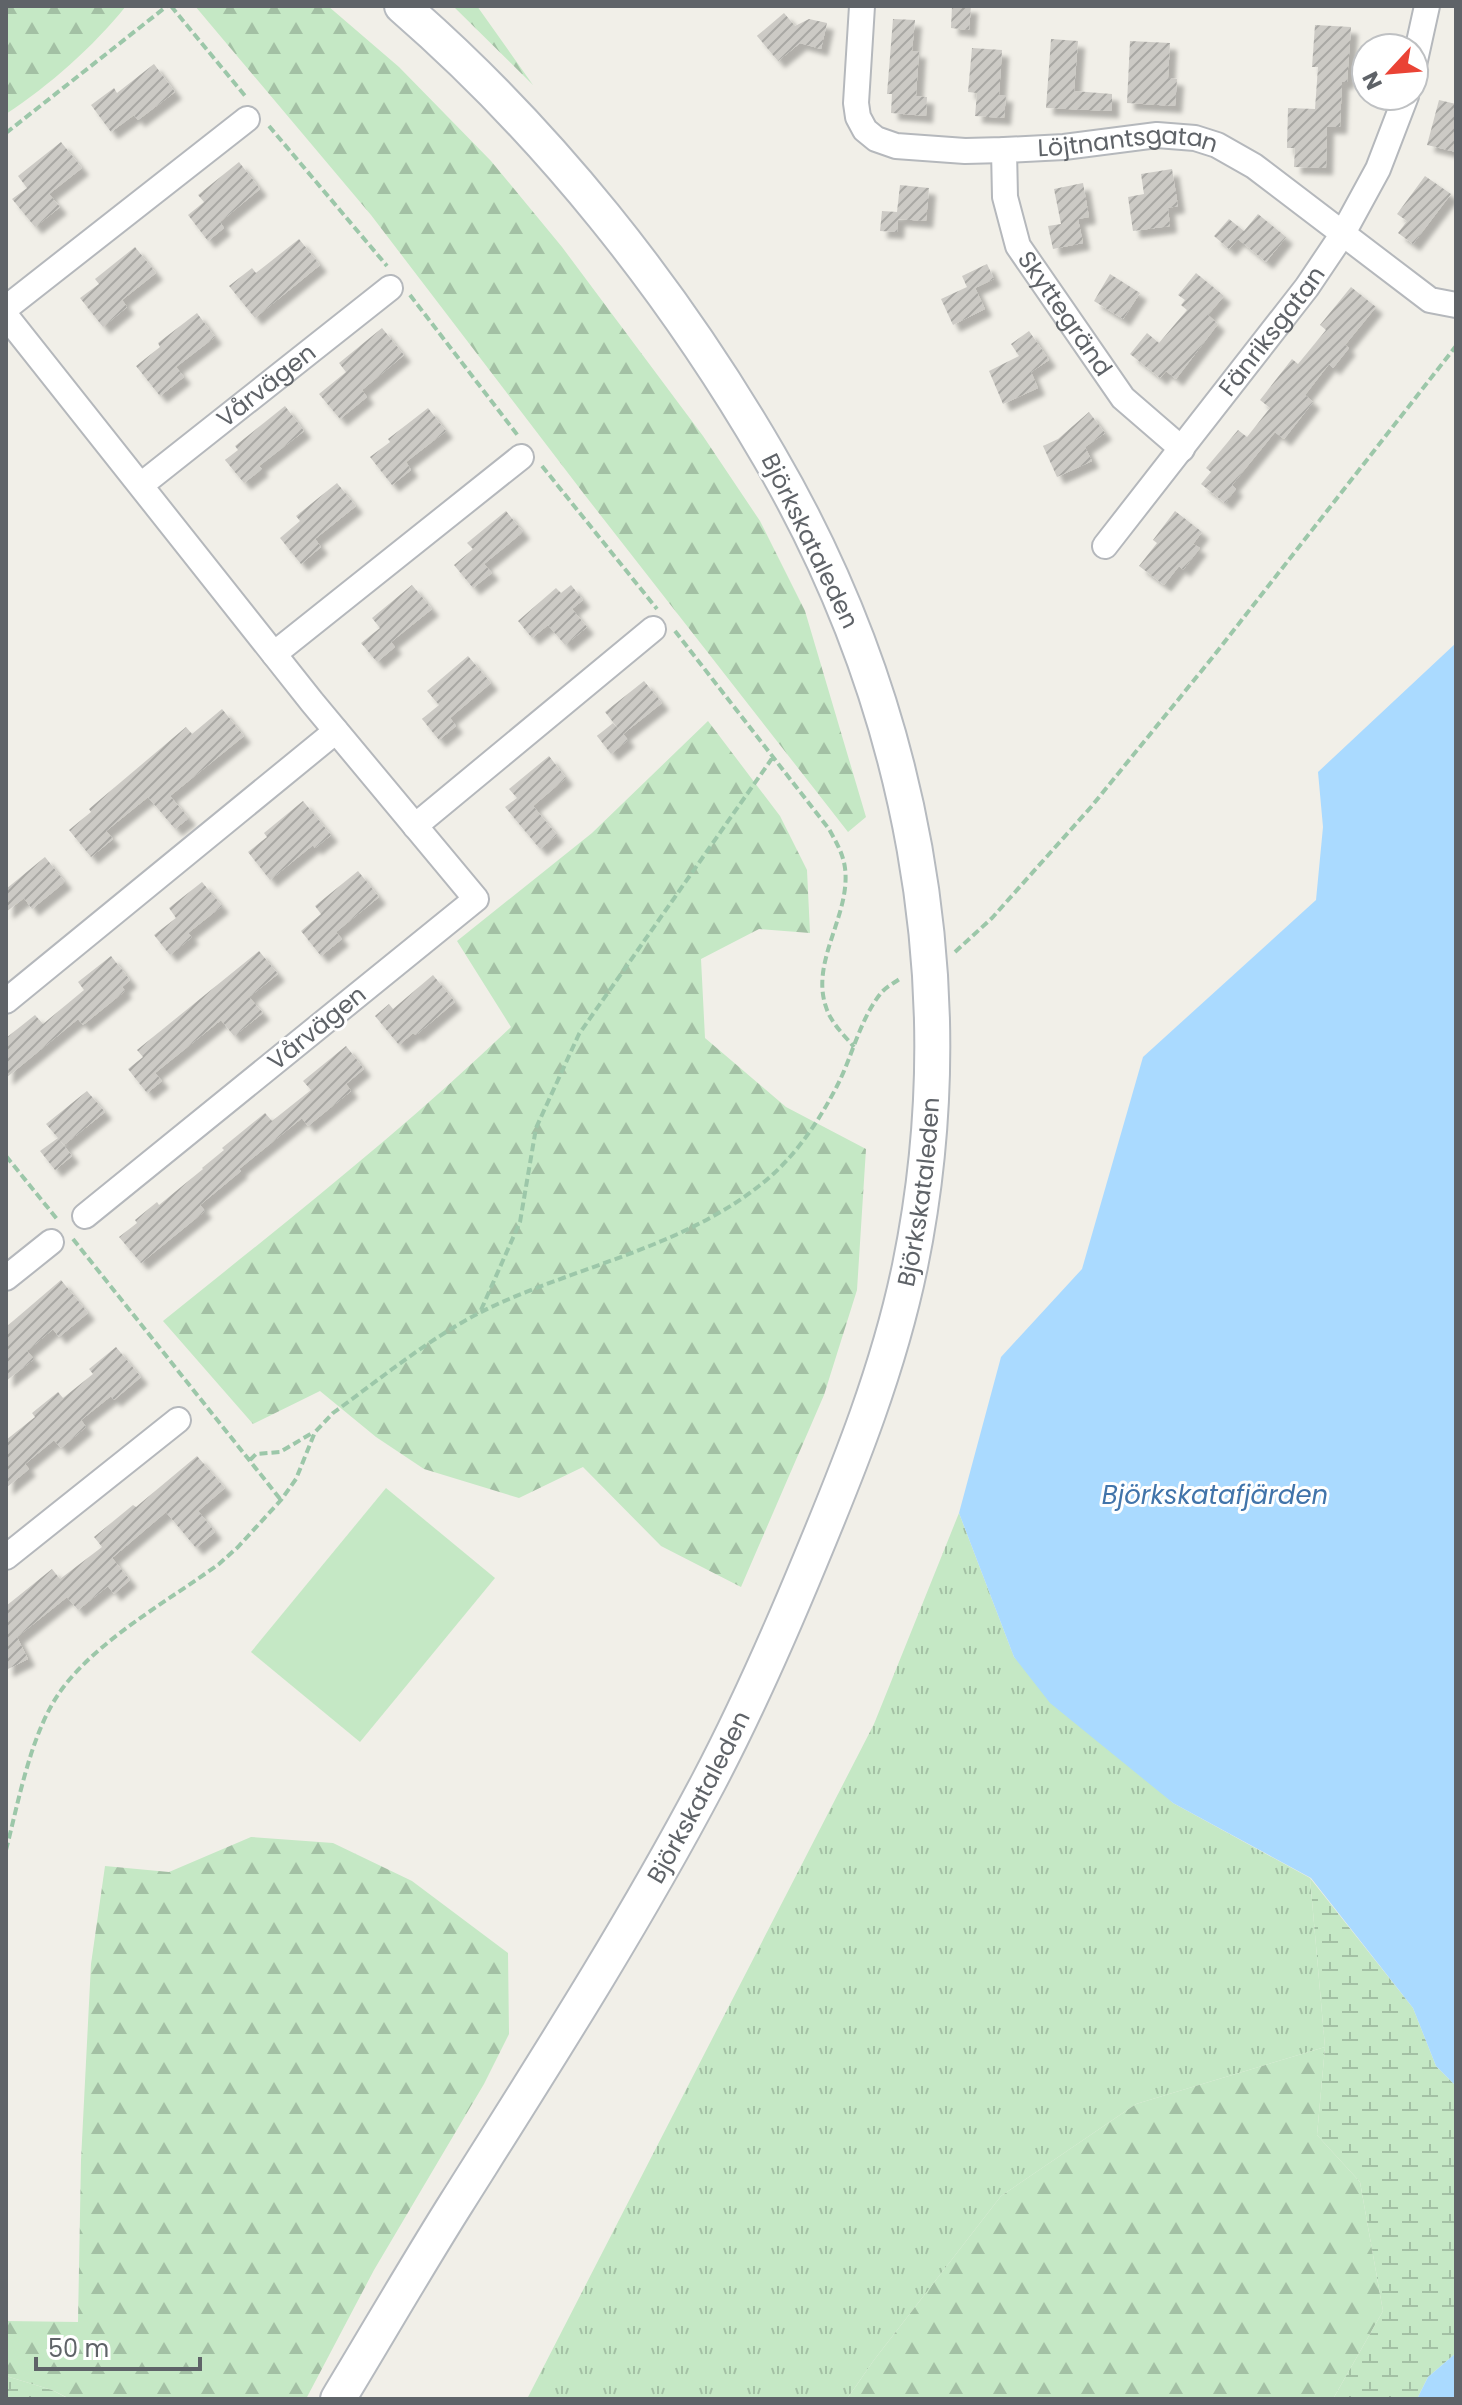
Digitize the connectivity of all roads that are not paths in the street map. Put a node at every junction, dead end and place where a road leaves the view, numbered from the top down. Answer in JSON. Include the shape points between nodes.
{"nodes":[{"id":1,"x":402,"y":6,"type":"edge"},
{"id":2,"x":862,"y":6,"type":"edge"},
{"id":3,"x":1427,"y":6,"type":"edge"},
{"id":4,"x":1421,"y":32,"type":"edge"},
{"id":5,"x":1400,"y":112,"type":"edge"},
{"id":6,"x":254,"y":114,"type":"road end"},
{"id":7,"x":1004,"y":150,"type":"junction"},
{"id":8,"x":1342,"y":235,"type":"junction"},
{"id":9,"x":396,"y":284,"type":"road end"},
{"id":10,"x":1456,"y":305,"type":"edge"},
{"id":11,"x":6,"y":308,"type":"edge"},
{"id":12,"x":6,"y":316,"type":"edge"},
{"id":13,"x":1182,"y":449,"type":"junction"},
{"id":14,"x":527,"y":452,"type":"road end"},
{"id":15,"x":141,"y":485,"type":"junction"},
{"id":16,"x":1105,"y":546,"type":"dead end"},
{"id":17,"x":664,"y":626,"type":"road end"},
{"id":18,"x":274,"y":654,"type":"junction"},
{"id":19,"x":336,"y":731,"type":"junction"},
{"id":20,"x":415,"y":826,"type":"junction"},
{"id":21,"x":6,"y":1001,"type":"edge"},
{"id":22,"x":85,"y":1216,"type":"dead end"},
{"id":23,"x":51,"y":1242,"type":"dead end"},
{"id":24,"x":6,"y":1278,"type":"edge"},
{"id":25,"x":178,"y":1420,"type":"dead end"},
{"id":26,"x":6,"y":1557,"type":"edge"},
{"id":27,"x":338,"y":2399,"type":"edge"}],
"edges":[{"from":1,"to":27,"type":"main road","name":"Björkskataleden","via":[[533,134],[611,226],[714,367],[817,544],[856,632],[918,855],[932,1031],[927,1150],[899,1313],[852,1457],[780,1633],[709,1781],[605,1968]]},
{"from":2,"to":7,"type":"street","name":"Löjtnantsgatan","via":[[856,103],[865,130],[882,142],[924,149]]},
{"from":3,"to":4,"type":"street"},
{"from":5,"to":8,"type":"street","name":"Fänriksgatan","via":[[1378,169]]},
{"from":6,"to":11,"type":"street"},
{"from":7,"to":8,"type":"street","name":"Löjtnantsgatan","via":[[1157,135],[1195,138],[1237,155]]},
{"from":7,"to":13,"type":"street","name":"Skyttegränd","via":[[1005,197],[1018,246],[1123,398]]},
{"from":8,"to":10,"type":"street","name":"Löjtnantsgatan","via":[[1430,300]]},
{"from":8,"to":13,"type":"street","name":"Fänriksgatan"},
{"from":9,"to":15,"type":"street","name":"Vårvägen"},
{"from":12,"to":15,"type":"street","name":"Vårvägen"},
{"from":13,"to":16,"type":"street","name":"Fänriksgatan"},
{"from":14,"to":18,"type":"street"},
{"from":15,"to":18,"type":"street","name":"Vårvägen"},
{"from":17,"to":20,"type":"street"},
{"from":18,"to":19,"type":"street","name":"Vårvägen"},
{"from":19,"to":20,"type":"street","name":"Vårvägen"},
{"from":19,"to":21,"type":"street"},
{"from":20,"to":22,"type":"street","name":"Vårvägen","via":[[476,899]]},
{"from":23,"to":24,"type":"street"},
{"from":25,"to":26,"type":"street"}]}
